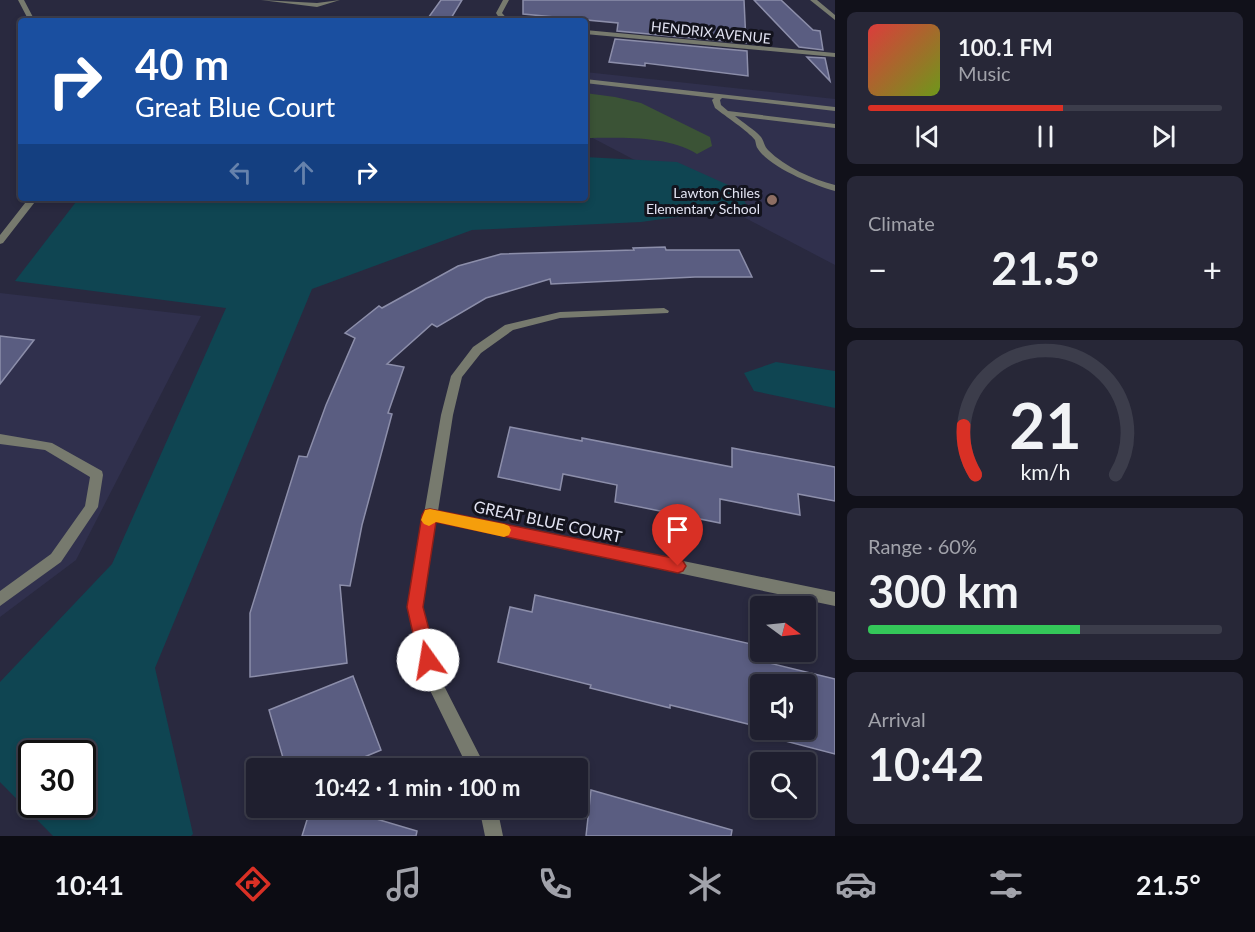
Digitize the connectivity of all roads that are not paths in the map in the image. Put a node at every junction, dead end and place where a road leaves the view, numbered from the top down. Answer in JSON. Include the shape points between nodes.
{"nodes":[{"id":1,"x":21,"y":0,"type":"edge"},
{"id":2,"x":264,"y":0,"type":"edge"},
{"id":3,"x":506,"y":0,"type":"edge"},
{"id":4,"x":813,"y":0,"type":"edge"},
{"id":5,"x":334,"y":2,"type":"edge"},
{"id":6,"x":30,"y":18,"type":"edge"},
{"id":7,"x":503,"y":18,"type":"edge"},
{"id":8,"x":835,"y":18,"type":"edge"},
{"id":9,"x":588,"y":32,"type":"edge"},
{"id":10,"x":835,"y":55,"type":"edge"},
{"id":11,"x":588,"y":81,"type":"edge"},
{"id":12,"x":720,"y":96,"type":"junction"},
{"id":13,"x":835,"y":109,"type":"edge"},
{"id":14,"x":729,"y":113,"type":"junction"},
{"id":15,"x":835,"y":126,"type":"edge"},
{"id":16,"x":835,"y":188,"type":"edge"},
{"id":17,"x":32,"y":201,"type":"edge"},
{"id":18,"x":0,"y":241,"type":"edge"},
{"id":19,"x":664,"y":311,"type":"dead end"},
{"id":20,"x":0,"y":439,"type":"edge"},
{"id":21,"x":430,"y":515,"type":"junction"},
{"id":22,"x":0,"y":599,"type":"edge"},
{"id":23,"x":835,"y":599,"type":"edge"},
{"id":24,"x":472,"y":758,"type":"edge"},
{"id":25,"x":490,"y":818,"type":"edge"},
{"id":26,"x":494,"y":836,"type":"edge"}],
"edges":[{"from":1,"to":6,"type":"street"},
{"from":2,"to":5,"type":"street","via":[[317,5]]},
{"from":3,"to":7,"type":"street","via":[[499,13]]},
{"from":4,"to":8,"type":"street"},
{"from":9,"to":10,"type":"street","name":"HENDRIX AVENUE"},
{"from":11,"to":12,"type":"street"},
{"from":12,"to":13,"type":"street"},
{"from":12,"to":14,"type":"street","via":[[716,100],[718,106]]},
{"from":14,"to":15,"type":"street"},
{"from":14,"to":16,"type":"street","via":[[772,157],[793,171]]},
{"from":17,"to":18,"type":"street"},
{"from":19,"to":21,"type":"street","via":[[560,315],[509,327],[477,350],[457,376]]},
{"from":20,"to":22,"type":"street","via":[[48,446],[97,475],[92,507],[56,558]]},
{"from":21,"to":23,"type":"street","name":"GREAT BLUE COURT"},
{"from":21,"to":24,"type":"street","via":[[415,607],[432,678]]},
{"from":25,"to":26,"type":"street"}]}
